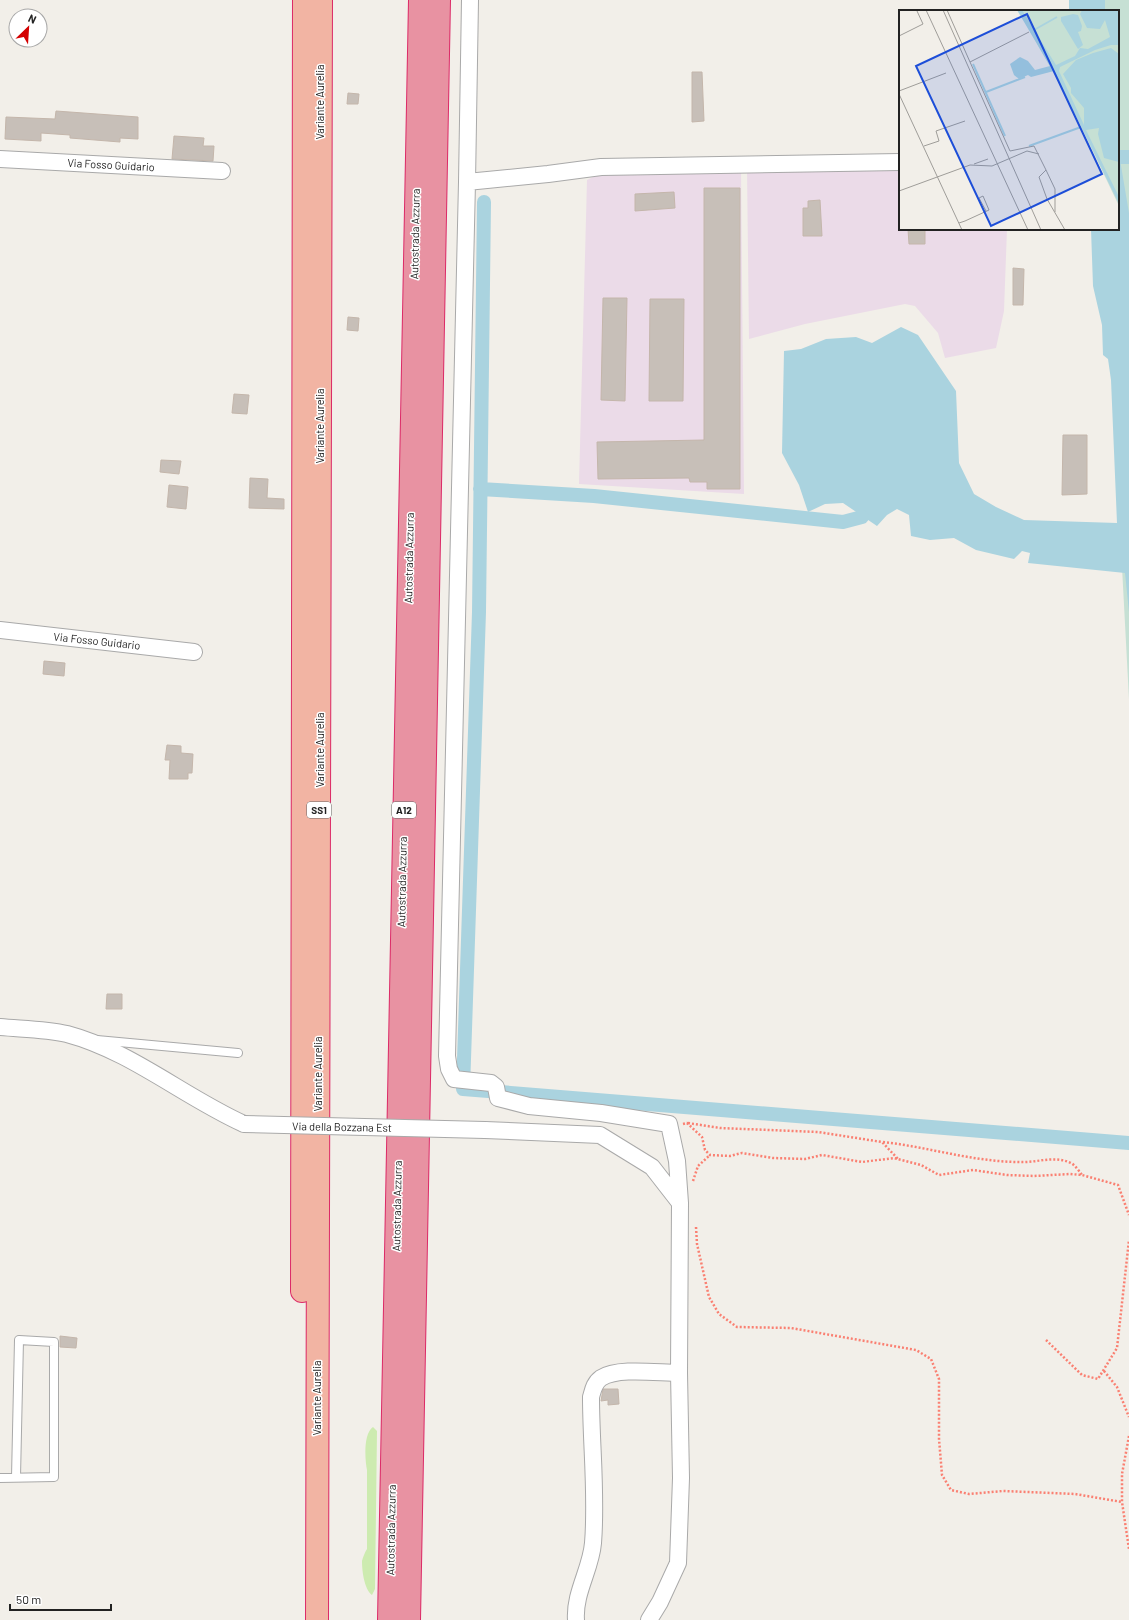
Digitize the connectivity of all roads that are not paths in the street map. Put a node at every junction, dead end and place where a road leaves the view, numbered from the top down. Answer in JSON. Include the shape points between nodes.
{"nodes":[{"id":1,"x":304,"y":0,"type":"edge"},
{"id":2,"x":320,"y":0,"type":"edge"},
{"id":3,"x":420,"y":0,"type":"edge"},
{"id":4,"x":439,"y":0,"type":"edge"},
{"id":5,"x":470,"y":0,"type":"edge"},
{"id":6,"x":0,"y":159,"type":"edge"},
{"id":7,"x":899,"y":162,"type":"edge"},
{"id":8,"x":222,"y":171,"type":"dead end"},
{"id":9,"x":467,"y":182,"type":"junction"},
{"id":10,"x":0,"y":630,"type":"edge"},
{"id":11,"x":194,"y":652,"type":"dead end"},
{"id":12,"x":0,"y":1026,"type":"edge"},
{"id":13,"x":84,"y":1040,"type":"junction"},
{"id":14,"x":238,"y":1053,"type":"dead end"},
{"id":15,"x":680,"y":1203,"type":"junction"},
{"id":16,"x":679,"y":1373,"type":"junction"},
{"id":17,"x":0,"y":1478,"type":"edge"},
{"id":18,"x":16,"y":1478,"type":"junction"},
{"id":19,"x":302,"y":1620,"type":"edge"},
{"id":20,"x":317,"y":1620,"type":"edge"},
{"id":21,"x":389,"y":1620,"type":"edge"},
{"id":22,"x":409,"y":1620,"type":"edge"},
{"id":23,"x":576,"y":1620,"type":"edge"},
{"id":24,"x":649,"y":1620,"type":"edge"}],
"edges":[{"from":1,"to":19,"type":"highway","name":"Variante Aurelia","number":"SS1"},
{"from":2,"to":20,"type":"highway","name":"Variante Aurelia","number":"SS1"},
{"from":3,"to":21,"type":"highway","name":"Autostrada Azzurra","number":"A12"},
{"from":4,"to":22,"type":"highway","name":"Autostrada Azzurra","number":"A12"},
{"from":5,"to":9,"type":"street"},
{"from":6,"to":8,"type":"street","name":"Via Fosso Guidario"},
{"from":7,"to":9,"type":"street","via":[[601,167]]},
{"from":9,"to":15,"type":"street","via":[[449,1069],[462,1079],[491,1083],[497,1093],[529,1106],[601,1113],[668,1124],[677,1161]]},
{"from":10,"to":11,"type":"street","name":"Via Fosso Guidario"},
{"from":12,"to":13,"type":"street","name":"Via della Bozzana Est","via":[[65,1034]]},
{"from":13,"to":14,"type":"lane","via":[[113,1040]]},
{"from":13,"to":15,"type":"street","name":"Via della Bozzana Est","bridge":true,"via":[[114,1052],[244,1124],[600,1135],[652,1168]]},
{"from":15,"to":16,"type":"street"},
{"from":16,"to":23,"type":"street","via":[[612,1373],[600,1379],[595,1385],[591,1397],[593,1545],[580,1591]]},
{"from":16,"to":24,"type":"street","via":[[681,1478],[678,1563]]},
{"from":17,"to":18,"type":"lane"},
{"from":18,"to":18,"type":"lane","via":[[54,1477],[54,1342],[19,1340]]}]}
